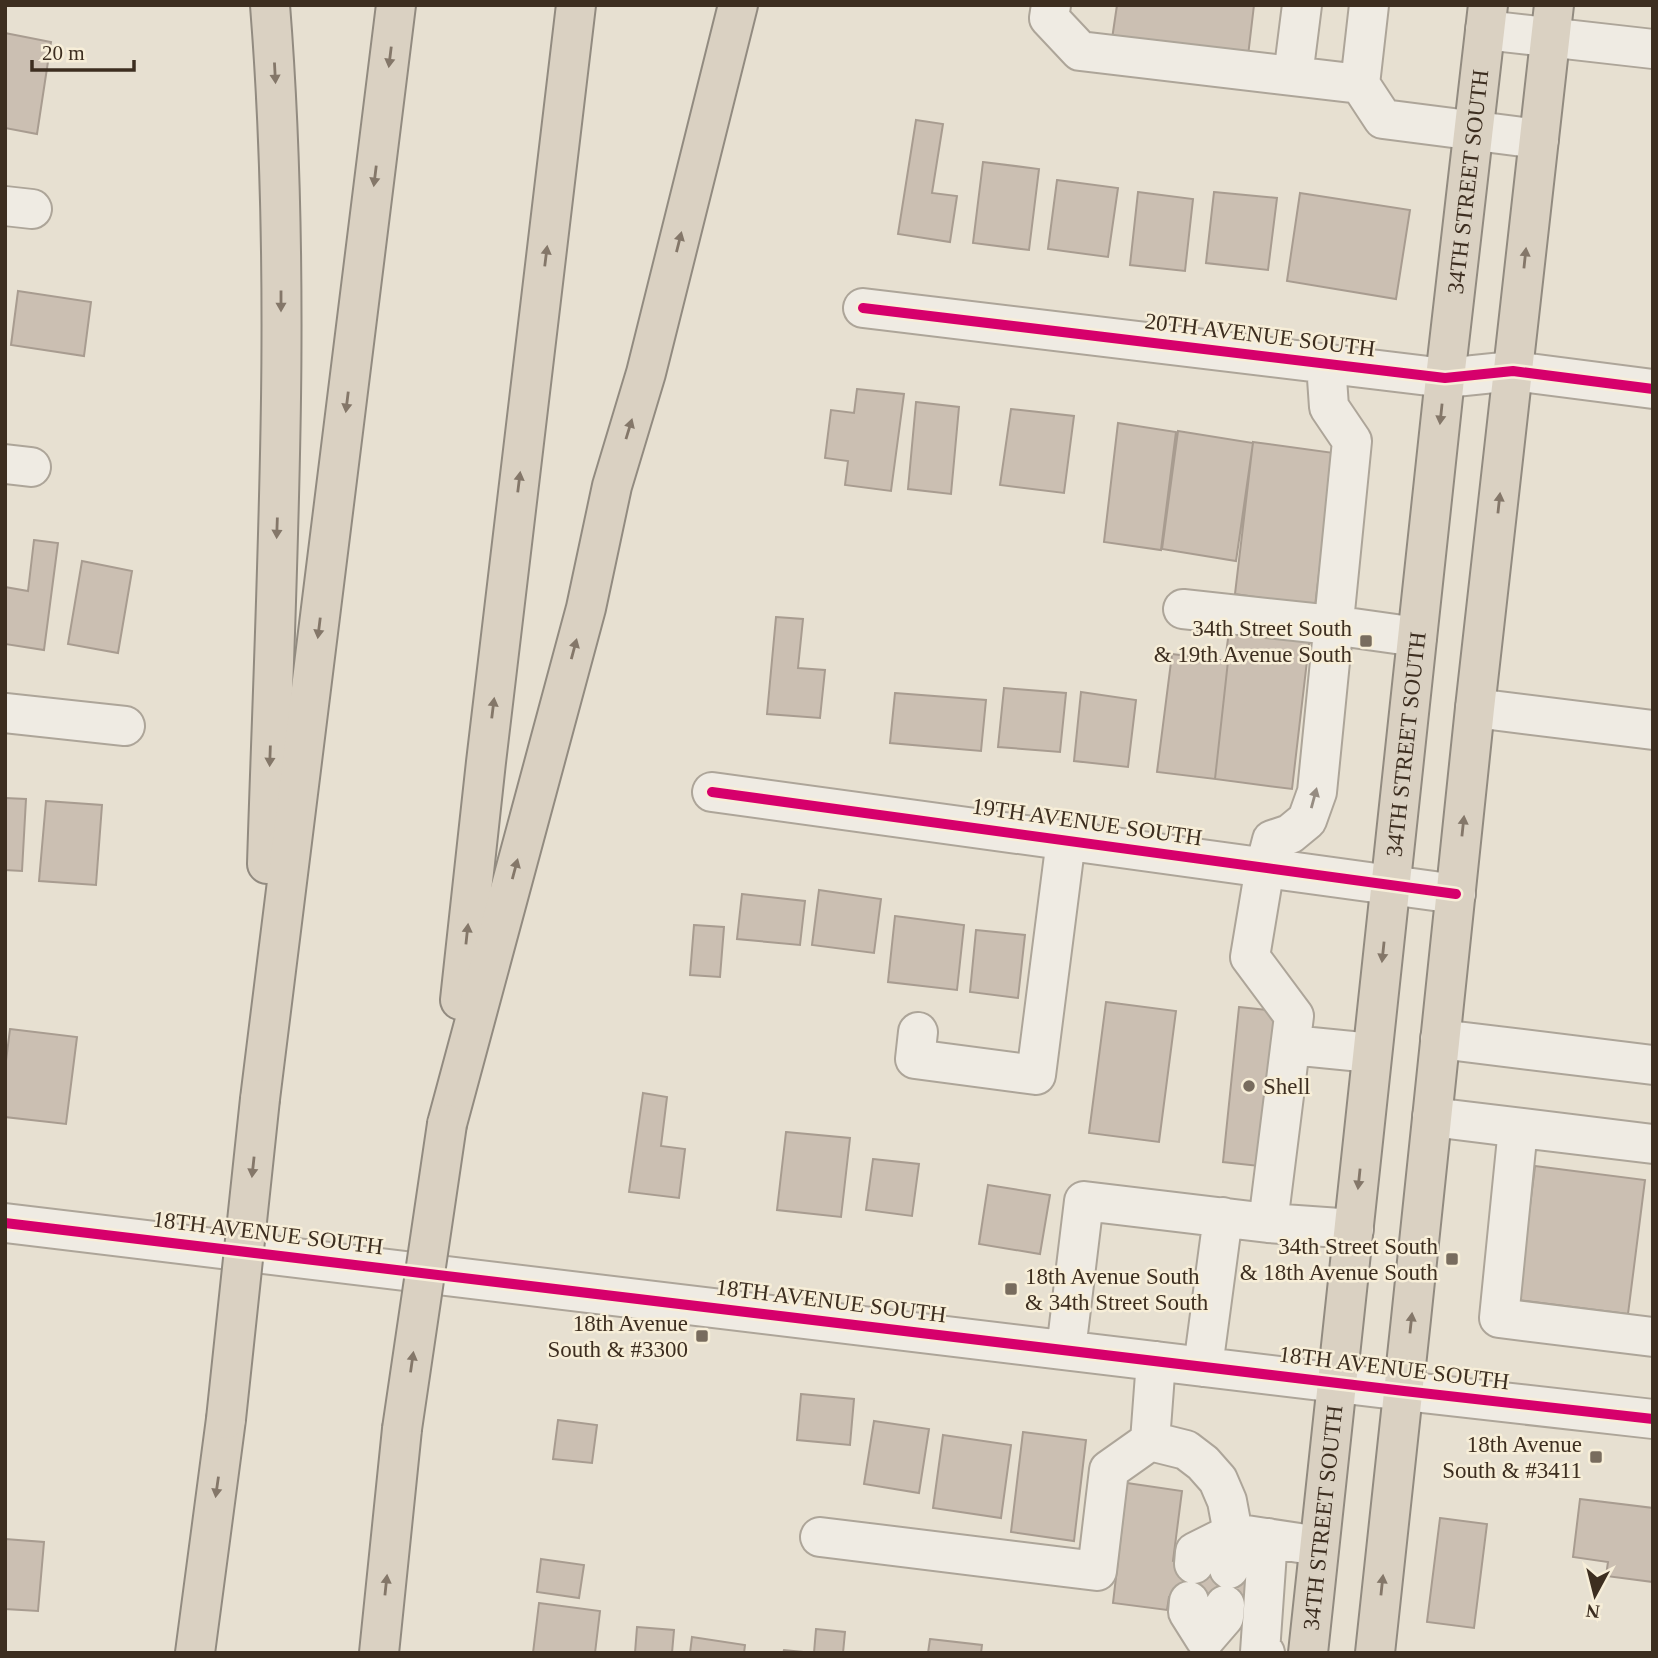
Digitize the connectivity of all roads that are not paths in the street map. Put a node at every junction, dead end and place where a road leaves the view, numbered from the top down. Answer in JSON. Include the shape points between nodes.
{"nodes":[{"id":1,"x":270,"y":5,"type":"edge"},
{"id":2,"x":396,"y":5,"type":"edge"},
{"id":3,"x":576,"y":5,"type":"edge"},
{"id":4,"x":738,"y":5,"type":"edge"},
{"id":5,"x":1051,"y":5,"type":"edge"},
{"id":6,"x":1302,"y":5,"type":"edge"},
{"id":7,"x":1369,"y":5,"type":"edge"},
{"id":8,"x":1487,"y":18,"type":"edge"},
{"id":9,"x":1552,"y":21,"type":"edge"},
{"id":10,"x":1653,"y":49,"type":"edge"},
{"id":11,"x":1293,"y":76,"type":"junction"},
{"id":12,"x":1360,"y":84,"type":"junction"},
{"id":13,"x":1474,"y":131,"type":"junction"},
{"id":14,"x":1539,"y":139,"type":"junction"},
{"id":15,"x":863,"y":309,"type":"dead end"},
{"id":16,"x":1326,"y":364,"type":"junction"},
{"id":17,"x":1513,"y":371,"type":"junction"},
{"id":18,"x":1445,"y":378,"type":"junction"},
{"id":19,"x":1653,"y":388,"type":"edge"},
{"id":20,"x":1183,"y":609,"type":"dead end"},
{"id":21,"x":1332,"y":625,"type":"junction"},
{"id":22,"x":1417,"y":637,"type":"junction"},
{"id":23,"x":1475,"y":708,"type":"junction"},
{"id":24,"x":5,"y":713,"type":"edge"},
{"id":25,"x":125,"y":726,"type":"dead end"},
{"id":26,"x":1653,"y":730,"type":"edge"},
{"id":27,"x":712,"y":792,"type":"dead end"},
{"id":28,"x":1066,"y":840,"type":"junction"},
{"id":29,"x":1265,"y":867,"type":"junction"},
{"id":30,"x":1390,"y":885,"type":"junction"},
{"id":31,"x":1456,"y":894,"type":"junction"},
{"id":32,"x":918,"y":1032,"type":"dead end"},
{"id":33,"x":1440,"y":1039,"type":"junction"},
{"id":34,"x":1291,"y":1045,"type":"junction"},
{"id":35,"x":1372,"y":1053,"type":"junction"},
{"id":36,"x":1653,"y":1065,"type":"edge"},
{"id":37,"x":260,"y":1099,"type":"junction"},
{"id":38,"x":1432,"y":1117,"type":"junction"},
{"id":39,"x":447,"y":1124,"type":"junction"},
{"id":40,"x":1518,"y":1128,"type":"junction"},
{"id":41,"x":1653,"y":1144,"type":"edge"},
{"id":42,"x":1223,"y":1217,"type":"junction"},
{"id":43,"x":5,"y":1223,"type":"edge"},
{"id":44,"x":1268,"y":1223,"type":"junction"},
{"id":45,"x":1354,"y":1229,"type":"junction"},
{"id":46,"x":1653,"y":1337,"type":"edge"},
{"id":47,"x":1066,"y":1350,"type":"junction"},
{"id":48,"x":1156,"y":1362,"type":"junction"},
{"id":49,"x":1203,"y":1367,"type":"junction"},
{"id":50,"x":1337,"y":1383,"type":"junction"},
{"id":51,"x":1404,"y":1391,"type":"junction"},
{"id":52,"x":1653,"y":1419,"type":"edge"},
{"id":53,"x":1150,"y":1441,"type":"junction"},
{"id":54,"x":820,"y":1536,"type":"dead end"},
{"id":55,"x":1319,"y":1546,"type":"junction"},
{"id":56,"x":1223,"y":1568,"type":"junction"},
{"id":57,"x":1205,"y":1646,"type":"edge"},
{"id":58,"x":1263,"y":1652,"type":"edge"},
{"id":59,"x":195,"y":1653,"type":"edge"},
{"id":60,"x":379,"y":1653,"type":"edge"},
{"id":61,"x":1308,"y":1653,"type":"edge"},
{"id":62,"x":1375,"y":1653,"type":"edge"}],
"edges":[{"from":1,"to":37,"type":"highway","one_way":true,"via":[[276,76],[281,397]]},
{"from":2,"to":37,"type":"highway","one_way":true},
{"from":39,"to":3,"type":"highway","one_way":true},
{"from":39,"to":4,"type":"highway","one_way":true,"via":[[586,608],[612,486],[646,373]]},
{"from":5,"to":11,"type":"street","via":[[1049,18],[1080,51]]},
{"from":6,"to":11,"type":"street"},
{"from":7,"to":12,"type":"street"},
{"from":8,"to":9,"type":"street"},
{"from":8,"to":13,"type":"highway","name":"34TH STREET SOUTH"},
{"from":9,"to":10,"type":"street"},
{"from":9,"to":14,"type":"highway"},
{"from":11,"to":12,"type":"street"},
{"from":12,"to":13,"type":"street","via":[[1383,119]]},
{"from":13,"to":14,"type":"street"},
{"from":13,"to":18,"type":"highway","name":"34TH STREET SOUTH"},
{"from":17,"to":14,"type":"highway","one_way":true},
{"from":15,"to":16,"type":"street","name":"20TH AVENUE SOUTH"},
{"from":16,"to":18,"type":"street","name":"20TH AVENUE SOUTH"},
{"from":16,"to":21,"type":"street","via":[[1329,407],[1352,441]]},
{"from":17,"to":18,"type":"street","name":"20TH AVENUE SOUTH"},
{"from":17,"to":19,"type":"street","name":"20TH AVENUE SOUTH"},
{"from":23,"to":17,"type":"highway","one_way":true},
{"from":18,"to":22,"type":"highway","name":"34TH STREET SOUTH","one_way":true},
{"from":20,"to":21,"type":"street"},
{"from":21,"to":22,"type":"street"},
{"from":29,"to":21,"type":"street","one_way":true,"via":[[1272,840],[1290,834],[1307,820],[1317,792]]},
{"from":22,"to":30,"type":"highway","name":"34TH STREET SOUTH"},
{"from":23,"to":26,"type":"street"},
{"from":31,"to":23,"type":"highway","one_way":true},
{"from":24,"to":25,"type":"street"},
{"from":27,"to":28,"type":"street","name":"19TH AVENUE SOUTH"},
{"from":28,"to":29,"type":"street","name":"19TH AVENUE SOUTH"},
{"from":28,"to":32,"type":"street","via":[[1036,1075],[915,1059]]},
{"from":29,"to":30,"type":"street","name":"19TH AVENUE SOUTH"},
{"from":29,"to":34,"type":"street","via":[[1250,957],[1294,1016]]},
{"from":30,"to":31,"type":"street","name":"19TH AVENUE SOUTH"},
{"from":30,"to":35,"type":"highway","name":"34TH STREET SOUTH","one_way":true},
{"from":31,"to":33,"type":"highway"},
{"from":33,"to":36,"type":"street"},
{"from":33,"to":38,"type":"highway"},
{"from":34,"to":35,"type":"street"},
{"from":34,"to":44,"type":"street"},
{"from":35,"to":45,"type":"highway","name":"34TH STREET SOUTH","one_way":true},
{"from":37,"to":59,"type":"highway","one_way":true,"bridge":true,"via":[[226,1419]]},
{"from":38,"to":40,"type":"street"},
{"from":51,"to":38,"type":"highway","one_way":true},
{"from":60,"to":39,"type":"highway","one_way":true,"bridge":true,"via":[[402,1429]]},
{"from":40,"to":41,"type":"street"},
{"from":40,"to":46,"type":"street","via":[[1499,1318]]},
{"from":42,"to":44,"type":"street"},
{"from":42,"to":47,"type":"street","via":[[1084,1201]]},
{"from":42,"to":49,"type":"street"},
{"from":43,"to":47,"type":"street","name":"18TH AVENUE SOUTH"},
{"from":44,"to":45,"type":"street"},
{"from":45,"to":50,"type":"highway","name":"34TH STREET SOUTH"},
{"from":47,"to":48,"type":"street","name":"18TH AVENUE SOUTH"},
{"from":48,"to":49,"type":"street","name":"18TH AVENUE SOUTH"},
{"from":48,"to":53,"type":"street"},
{"from":49,"to":50,"type":"street","name":"18TH AVENUE SOUTH"},
{"from":50,"to":51,"type":"street","name":"18TH AVENUE SOUTH"},
{"from":50,"to":55,"type":"highway","name":"34TH STREET SOUTH"},
{"from":51,"to":52,"type":"street","name":"18TH AVENUE SOUTH"},
{"from":62,"to":51,"type":"highway","one_way":true},
{"from":53,"to":54,"type":"street","via":[[1109,1470],[1097,1571]]},
{"from":53,"to":56,"type":"street","via":[[1186,1450],[1218,1480],[1227,1501]]},
{"from":55,"to":56,"type":"street"},
{"from":55,"to":61,"type":"highway","name":"34TH STREET SOUTH"},
{"from":56,"to":57,"type":"street","via":[[1188,1612]]},
{"from":56,"to":58,"type":"street"},
{"from":57,"to":58,"type":"street"}]}
